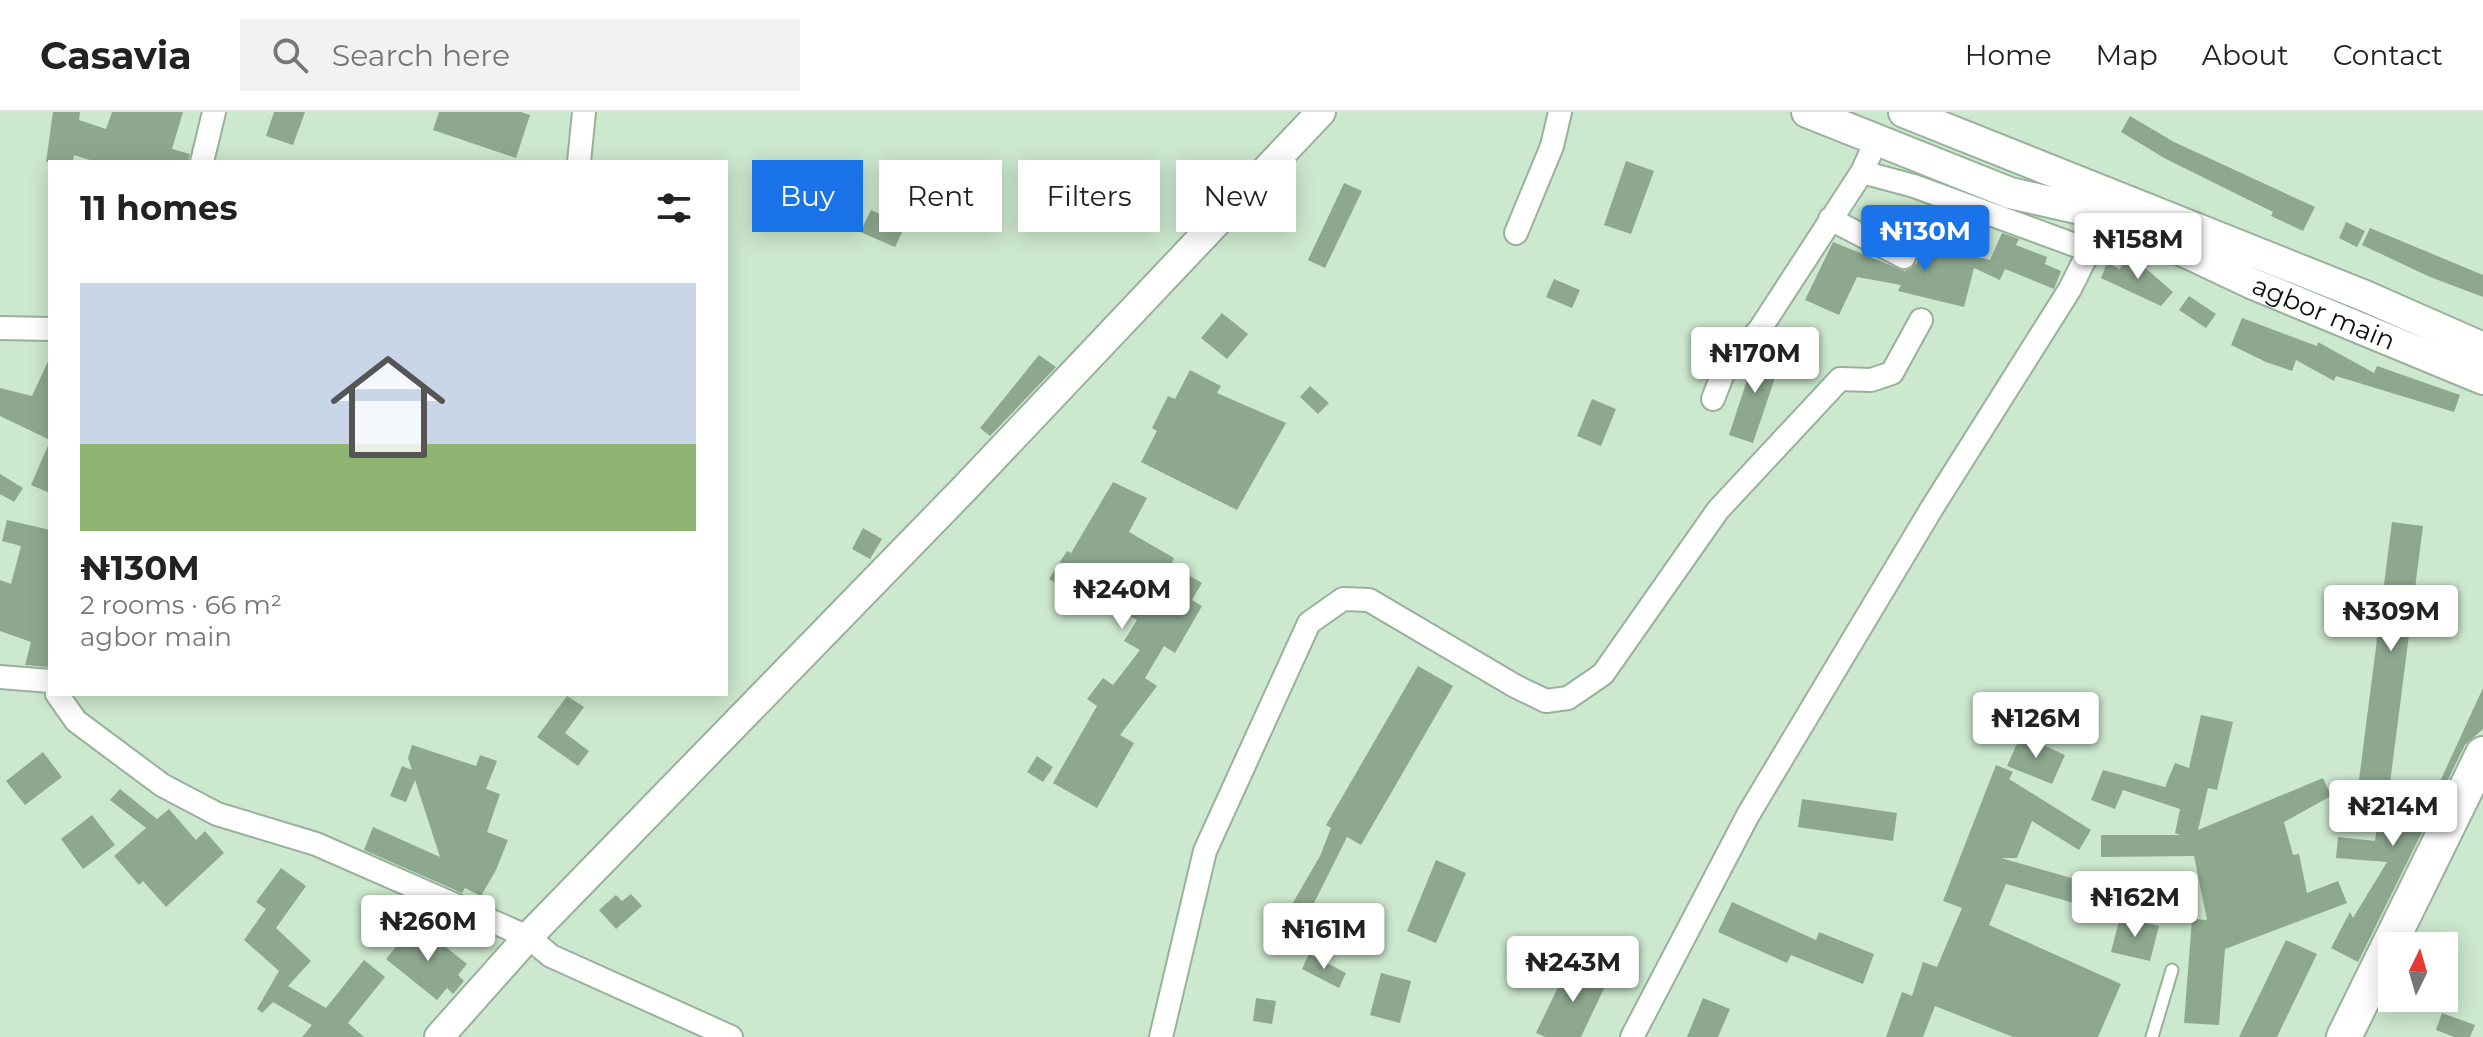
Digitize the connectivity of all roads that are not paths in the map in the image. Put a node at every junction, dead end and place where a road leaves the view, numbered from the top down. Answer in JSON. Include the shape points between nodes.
{"nodes":[{"id":1,"x":214,"y":112,"type":"edge"},
{"id":2,"x":584,"y":112,"type":"edge"},
{"id":3,"x":1321,"y":112,"type":"edge"},
{"id":4,"x":1560,"y":112,"type":"edge"},
{"id":5,"x":1807,"y":112,"type":"edge"},
{"id":6,"x":1904,"y":112,"type":"edge"},
{"id":7,"x":1876,"y":141,"type":"junction"},
{"id":8,"x":202,"y":160,"type":"edge"},
{"id":9,"x":579,"y":160,"type":"edge"},
{"id":10,"x":1862,"y":172,"type":"junction"},
{"id":11,"x":2107,"y":215,"type":"junction"},
{"id":12,"x":1830,"y":219,"type":"junction"},
{"id":13,"x":1516,"y":233,"type":"dead end"},
{"id":14,"x":2091,"y":251,"type":"junction"},
{"id":15,"x":1904,"y":257,"type":"dead end"},
{"id":16,"x":1921,"y":320,"type":"dead end"},
{"id":17,"x":0,"y":328,"type":"edge"},
{"id":18,"x":48,"y":329,"type":"edge"},
{"id":19,"x":2483,"y":348,"type":"edge"},
{"id":20,"x":2483,"y":379,"type":"edge"},
{"id":21,"x":1713,"y":399,"type":"dead end"},
{"id":22,"x":0,"y":677,"type":"edge"},
{"id":23,"x":48,"y":681,"type":"edge"},
{"id":24,"x":58,"y":696,"type":"edge"},
{"id":25,"x":2483,"y":754,"type":"edge"},
{"id":26,"x":528,"y":937,"type":"junction"},
{"id":27,"x":2172,"y":970,"type":"dead end"},
{"id":28,"x":439,"y":1037,"type":"edge"},
{"id":29,"x":731,"y":1037,"type":"edge"},
{"id":30,"x":1161,"y":1037,"type":"edge"},
{"id":31,"x":1632,"y":1037,"type":"edge"},
{"id":32,"x":2152,"y":1037,"type":"edge"},
{"id":33,"x":2344,"y":1037,"type":"edge"}],
"edges":[{"from":1,"to":8,"type":"street"},
{"from":2,"to":9,"type":"street"},
{"from":3,"to":26,"type":"street"},
{"from":4,"to":13,"type":"street","via":[[1552,146]]},
{"from":5,"to":7,"type":"main road","name":"agbor main"},
{"from":6,"to":19,"type":"main road","name":"agbor main"},
{"from":7,"to":10,"type":"street"},
{"from":7,"to":11,"type":"main road","name":"agbor main","via":[[2010,193]]},
{"from":10,"to":12,"type":"street"},
{"from":10,"to":14,"type":"street"},
{"from":11,"to":14,"type":"street"},
{"from":11,"to":20,"type":"main road","name":"agbor main","via":[[2251,283]]},
{"from":12,"to":15,"type":"street"},
{"from":12,"to":21,"type":"street","via":[[1760,329],[1725,368]]},
{"from":14,"to":31,"type":"street","via":[[1748,815]]},
{"from":16,"to":30,"type":"street","via":[[1892,373],[1871,380],[1840,379],[1718,510],[1603,674],[1568,698],[1546,701],[1515,686],[1369,600],[1343,599],[1309,623],[1205,851]]},
{"from":17,"to":18,"type":"street"},
{"from":22,"to":23,"type":"street"},
{"from":24,"to":26,"type":"street","via":[[88,730],[162,785],[217,814],[316,844]]},
{"from":25,"to":33,"type":"main road"},
{"from":26,"to":28,"type":"street"},
{"from":26,"to":29,"type":"street","via":[[551,956]]},
{"from":27,"to":32,"type":"lane"}]}
